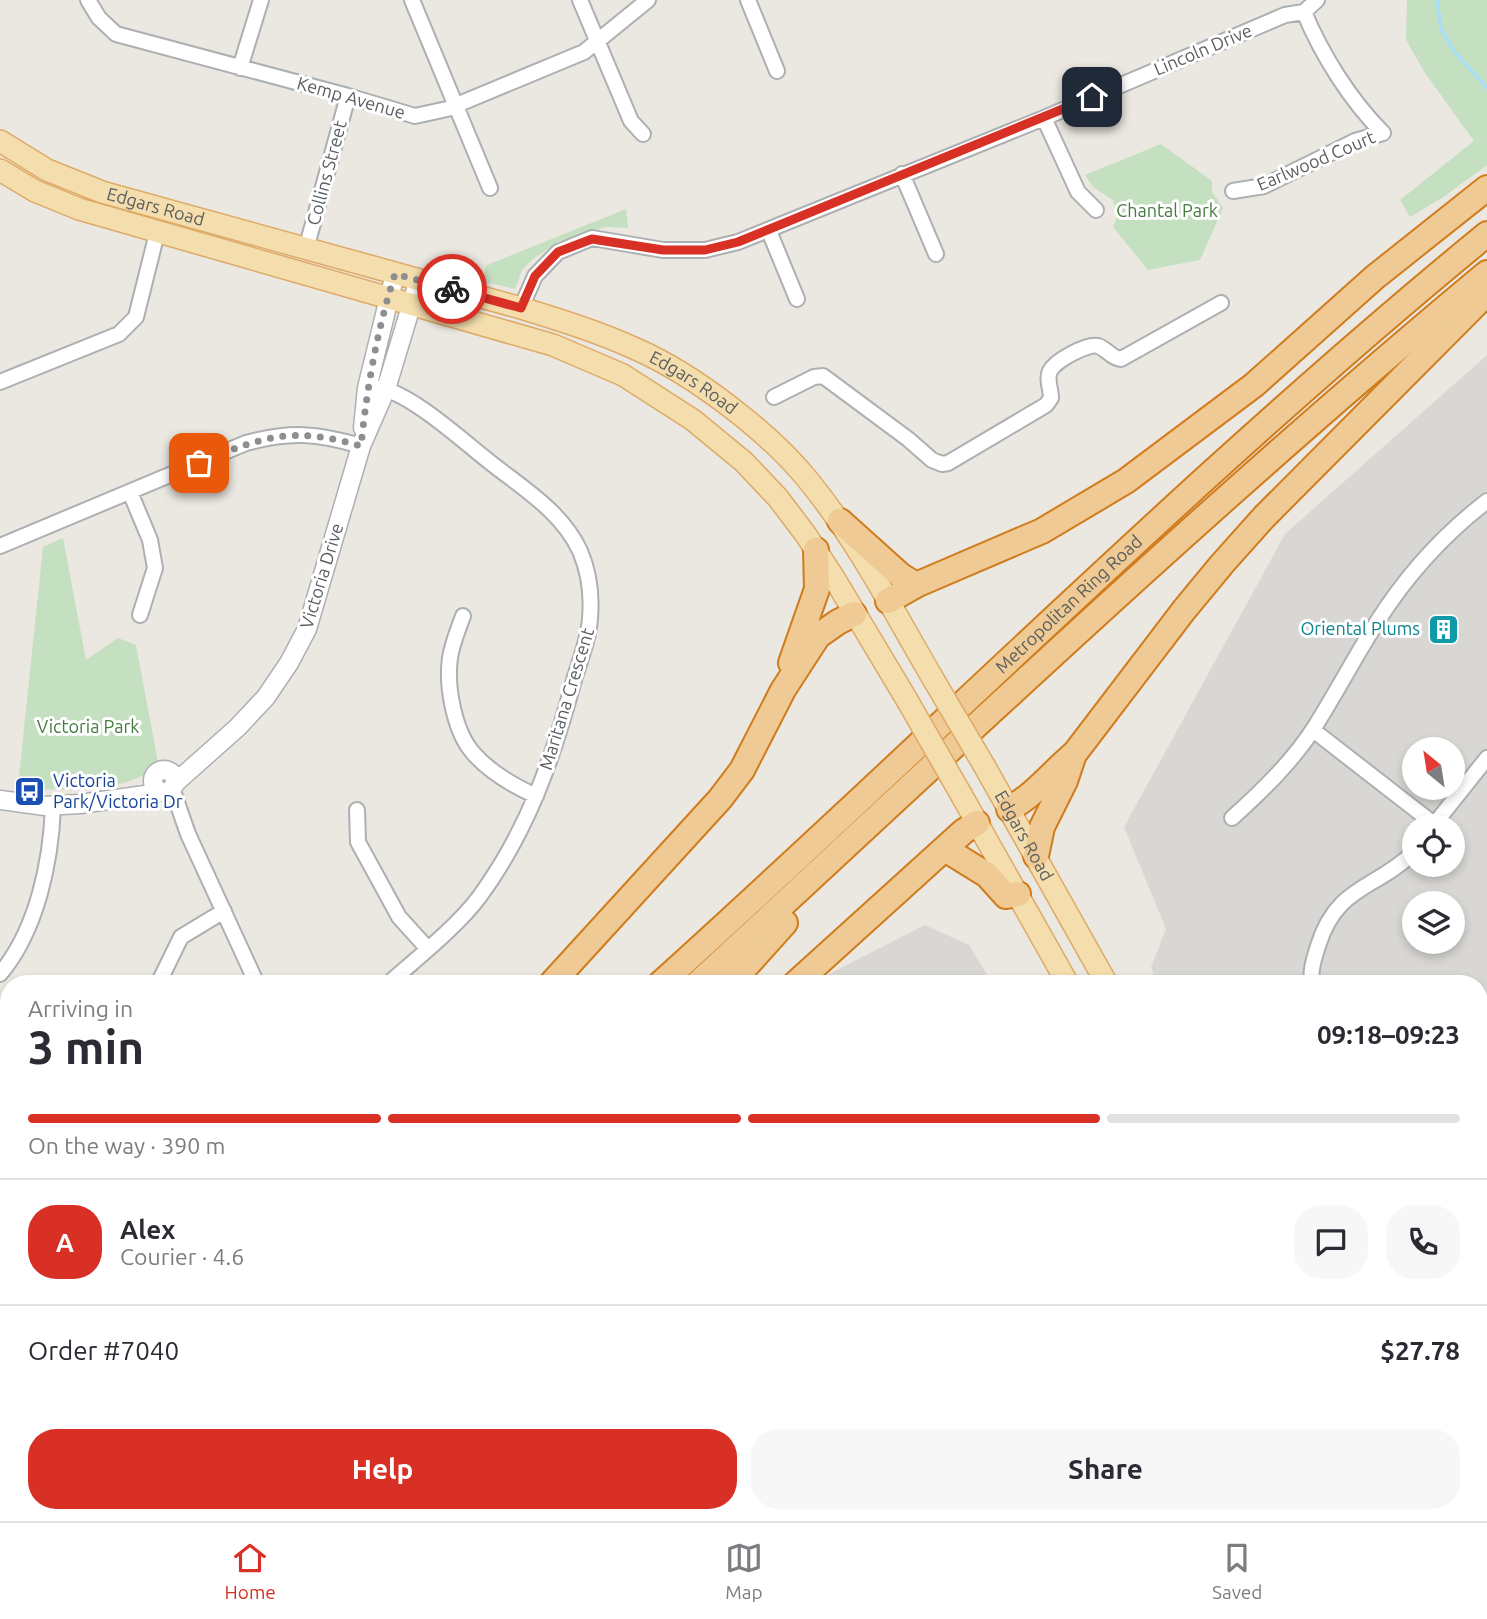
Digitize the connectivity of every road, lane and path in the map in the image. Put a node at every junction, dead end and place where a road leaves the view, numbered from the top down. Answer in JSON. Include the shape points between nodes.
{"nodes":[{"id":1,"x":88,"y":0,"type":"edge"},
{"id":2,"x":261,"y":0,"type":"edge"},
{"id":3,"x":412,"y":0,"type":"edge"},
{"id":4,"x":580,"y":0,"type":"edge"},
{"id":5,"x":648,"y":0,"type":"edge"},
{"id":6,"x":748,"y":0,"type":"edge"},
{"id":7,"x":1317,"y":0,"type":"edge"},
{"id":8,"x":1304,"y":12,"type":"junction"},
{"id":9,"x":597,"y":43,"type":"junction"},
{"id":10,"x":240,"y":68,"type":"junction"},
{"id":11,"x":778,"y":71,"type":"dead end"},
{"id":12,"x":348,"y":96,"type":"junction"},
{"id":13,"x":456,"y":106,"type":"junction"},
{"id":14,"x":1044,"y":118,"type":"junction"},
{"id":15,"x":643,"y":134,"type":"dead end"},
{"id":16,"x":0,"y":141,"type":"edge"},
{"id":17,"x":0,"y":170,"type":"edge"},
{"id":18,"x":902,"y":174,"type":"junction"},
{"id":19,"x":490,"y":188,"type":"dead end"},
{"id":20,"x":1487,"y":188,"type":"edge"},
{"id":21,"x":1233,"y":191,"type":"dead end"},
{"id":22,"x":1096,"y":210,"type":"dead end"},
{"id":23,"x":768,"y":231,"type":"junction"},
{"id":24,"x":157,"y":233,"type":"junction"},
{"id":25,"x":1487,"y":234,"type":"edge"},
{"id":26,"x":306,"y":250,"type":"junction"},
{"id":27,"x":936,"y":254,"type":"dead end"},
{"id":28,"x":1487,"y":272,"type":"edge"},
{"id":29,"x":395,"y":274,"type":"junction"},
{"id":30,"x":419,"y":280,"type":"junction"},
{"id":31,"x":1487,"y":293,"type":"edge"},
{"id":32,"x":387,"y":297,"type":"junction"},
{"id":33,"x":797,"y":299,"type":"dead end"},
{"id":34,"x":1221,"y":303,"type":"dead end"},
{"id":35,"x":412,"y":304,"type":"junction"},
{"id":36,"x":521,"y":308,"type":"junction"},
{"id":37,"x":0,"y":382,"type":"edge"},
{"id":38,"x":378,"y":391,"type":"junction"},
{"id":39,"x":774,"y":397,"type":"dead end"},
{"id":40,"x":361,"y":446,"type":"junction"},
{"id":41,"x":130,"y":492,"type":"junction"},
{"id":42,"x":1487,"y":501,"type":"edge"},
{"id":43,"x":840,"y":521,"type":"junction"},
{"id":44,"x":0,"y":546,"type":"edge"},
{"id":45,"x":816,"y":550,"type":"junction"},
{"id":46,"x":916,"y":585,"type":"junction"},
{"id":47,"x":888,"y":601,"type":"junction"},
{"id":48,"x":854,"y":614,"type":"junction"},
{"id":49,"x":140,"y":615,"type":"dead end"},
{"id":50,"x":463,"y":617,"type":"dead end"},
{"id":51,"x":783,"y":690,"type":"junction"},
{"id":52,"x":1313,"y":730,"type":"junction"},
{"id":53,"x":1075,"y":753,"type":"junction"},
{"id":54,"x":1487,"y":758,"type":"edge"},
{"id":55,"x":164,"y":784,"type":"junction"},
{"id":56,"x":536,"y":796,"type":"junction"},
{"id":57,"x":0,"y":800,"type":"edge"},
{"id":58,"x":49,"y":806,"type":"junction"},
{"id":59,"x":888,"y":807,"type":"junction"},
{"id":60,"x":1009,"y":809,"type":"junction"},
{"id":61,"x":357,"y":810,"type":"dead end"},
{"id":62,"x":1420,"y":814,"type":"edge"},
{"id":63,"x":1443,"y":814,"type":"edge"},
{"id":64,"x":1232,"y":818,"type":"dead end"},
{"id":65,"x":977,"y":823,"type":"junction"},
{"id":66,"x":945,"y":849,"type":"junction"},
{"id":67,"x":1036,"y":856,"type":"junction"},
{"id":68,"x":1402,"y":864,"type":"edge"},
{"id":69,"x":761,"y":892,"type":"junction"},
{"id":70,"x":1018,"y":894,"type":"junction"},
{"id":71,"x":224,"y":911,"type":"junction"},
{"id":72,"x":428,"y":949,"type":"junction"},
{"id":73,"x":1,"y":970,"type":"edge"},
{"id":74,"x":162,"y":975,"type":"edge"},
{"id":75,"x":253,"y":975,"type":"edge"},
{"id":76,"x":398,"y":975,"type":"edge"},
{"id":77,"x":559,"y":975,"type":"edge"},
{"id":78,"x":654,"y":975,"type":"edge"},
{"id":79,"x":670,"y":975,"type":"edge"},
{"id":80,"x":707,"y":975,"type":"edge"},
{"id":81,"x":738,"y":975,"type":"edge"},
{"id":82,"x":804,"y":975,"type":"edge"},
{"id":83,"x":1063,"y":975,"type":"edge"},
{"id":84,"x":1102,"y":975,"type":"edge"},
{"id":85,"x":1311,"y":975,"type":"edge"}],
"edges":[{"from":1,"to":10,"type":"street","name":"Kemp Avenue","via":[[116,34]]},
{"from":2,"to":10,"type":"street"},
{"from":3,"to":13,"type":"street"},
{"from":4,"to":9,"type":"street"},
{"from":5,"to":9,"type":"street","name":"Kemp Avenue"},
{"from":6,"to":11,"type":"street"},
{"from":7,"to":8,"type":"street","name":"Lincoln Drive"},
{"from":8,"to":14,"type":"street","name":"Lincoln Drive","via":[[1285,15]]},
{"from":8,"to":21,"type":"street","name":"Earlwood Court","via":[[1312,33],[1363,114],[1382,133],[1355,141],[1264,186]]},
{"from":9,"to":13,"type":"street","name":"Kemp Avenue"},
{"from":9,"to":15,"type":"street","via":[[631,121]]},
{"from":10,"to":12,"type":"street","name":"Kemp Avenue"},
{"from":12,"to":13,"type":"street","name":"Kemp Avenue","via":[[415,116]]},
{"from":12,"to":26,"type":"street","name":"Collins Street"},
{"from":13,"to":19,"type":"street"},
{"from":14,"to":18,"type":"street","name":"Lincoln Drive"},
{"from":14,"to":22,"type":"street","via":[[1078,192]]},
{"from":16,"to":26,"type":"main road","name":"Edgars Road","via":[[47,170],[83,185]]},
{"from":17,"to":24,"type":"main road","name":"Edgars Road","via":[[57,201]]},
{"from":18,"to":23,"type":"street","name":"Lincoln Drive"},
{"from":18,"to":27,"type":"street"},
{"from":20,"to":46,"type":"highway","via":[[1375,277],[1254,385],[1126,481],[1042,531]]},
{"from":23,"to":33,"type":"street"},
{"from":23,"to":36,"type":"street","name":"Lincoln Drive","via":[[705,250],[663,250],[592,239],[558,252],[535,276]]},
{"from":24,"to":32,"type":"main road","name":"Edgars Road"},
{"from":24,"to":37,"type":"street","via":[[135,317],[119,334]]},
{"from":25,"to":69,"type":"highway","name":"Metropolitan Ring Road","via":[[1195,486]]},
{"from":26,"to":29,"type":"main road","name":"Edgars Road"},
{"from":28,"to":59,"type":"highway","name":"Metropolitan Ring Road","via":[[1295,436]]},
{"from":29,"to":30,"type":"main road","name":"Edgars Road"},
{"from":29,"to":32,"type":"street","name":"Victoria Drive"},
{"from":30,"to":35,"type":"street","name":"Victoria Drive"},
{"from":30,"to":36,"type":"main road","name":"Edgars Road"},
{"from":31,"to":53,"type":"highway","via":[[1264,517],[1184,610]]},
{"from":32,"to":35,"type":"main road","name":"Edgars Road"},
{"from":32,"to":38,"type":"street","name":"Victoria Drive"},
{"from":34,"to":39,"type":"street","via":[[1121,359],[1101,347],[1084,347],[1051,368],[1051,398],[1046,405],[948,463],[932,460],[823,376]]},
{"from":35,"to":38,"type":"street","name":"Victoria Drive"},
{"from":35,"to":45,"type":"main road","name":"Edgars Road","via":[[553,345],[623,375],[692,420],[744,462],[778,498]]},
{"from":36,"to":43,"type":"main road","name":"Edgars Road","via":[[639,350],[688,379],[757,428]]},
{"from":38,"to":40,"type":"street","name":"Victoria Drive"},
{"from":38,"to":56,"type":"street","name":"Maritana Crescent","via":[[415,405],[547,507],[568,530],[581,554],[589,580],[590,621],[557,741]]},
{"from":40,"to":41,"type":"street","via":[[314,435],[276,435]]},
{"from":40,"to":55,"type":"street","name":"Victoria Drive","via":[[307,629],[289,663],[238,727]]},
{"from":41,"to":44,"type":"street"},
{"from":41,"to":49,"type":"street","via":[[150,540],[155,568]]},
{"from":42,"to":52,"type":"street","via":[[1462,520],[1398,592]]},
{"from":43,"to":46,"type":"highway"},
{"from":43,"to":47,"type":"main road","name":"Edgars Road"},
{"from":45,"to":48,"type":"main road","name":"Edgars Road"},
{"from":45,"to":51,"type":"highway","via":[[817,589]]},
{"from":46,"to":47,"type":"highway"},
{"from":47,"to":48,"type":"main road"},
{"from":47,"to":60,"type":"main road","name":"Edgars Road","bridge":true},
{"from":48,"to":51,"type":"highway","via":[[818,636]]},
{"from":48,"to":65,"type":"main road","name":"Edgars Road","bridge":true},
{"from":50,"to":56,"type":"street","via":[[450,657],[454,716],[472,753],[500,777]]},
{"from":51,"to":77,"type":"highway","via":[[742,770],[720,799]]},
{"from":52,"to":62,"type":"street"},
{"from":52,"to":64,"type":"street","via":[[1266,789]]},
{"from":53,"to":60,"type":"highway","via":[[1031,795]]},
{"from":53,"to":67,"type":"highway","via":[[1042,827]]},
{"from":54,"to":63,"type":"street"},
{"from":55,"to":58,"type":"street","name":"Victoria Drive","via":[[120,797]]},
{"from":55,"to":71,"type":"street"},
{"from":56,"to":72,"type":"street","name":"Maritana Crescent","via":[[512,847],[478,899]]},
{"from":57,"to":58,"type":"street","name":"Victoria Drive"},
{"from":58,"to":73,"type":"street","via":[[44,879],[28,929]]},
{"from":59,"to":80,"type":"highway","name":"Metropolitan Ring Road"},
{"from":59,"to":81,"type":"highway"},
{"from":60,"to":65,"type":"main road"},
{"from":60,"to":67,"type":"main road","name":"Edgars Road"},
{"from":61,"to":72,"type":"street","via":[[358,842],[399,917]]},
{"from":65,"to":66,"type":"highway"},
{"from":65,"to":70,"type":"main road","name":"Edgars Road"},
{"from":66,"to":70,"type":"highway","via":[[987,875],[1006,896]]},
{"from":66,"to":82,"type":"highway"},
{"from":67,"to":84,"type":"main road","name":"Edgars Road"},
{"from":68,"to":85,"type":"street","via":[[1341,902],[1324,926]]},
{"from":69,"to":78,"type":"highway"},
{"from":69,"to":79,"type":"highway","name":"Metropolitan Ring Road"},
{"from":70,"to":83,"type":"main road","name":"Edgars Road"},
{"from":71,"to":74,"type":"street","via":[[181,937]]},
{"from":71,"to":75,"type":"street"},
{"from":72,"to":76,"type":"street","name":"Maritana Crescent"}]}
